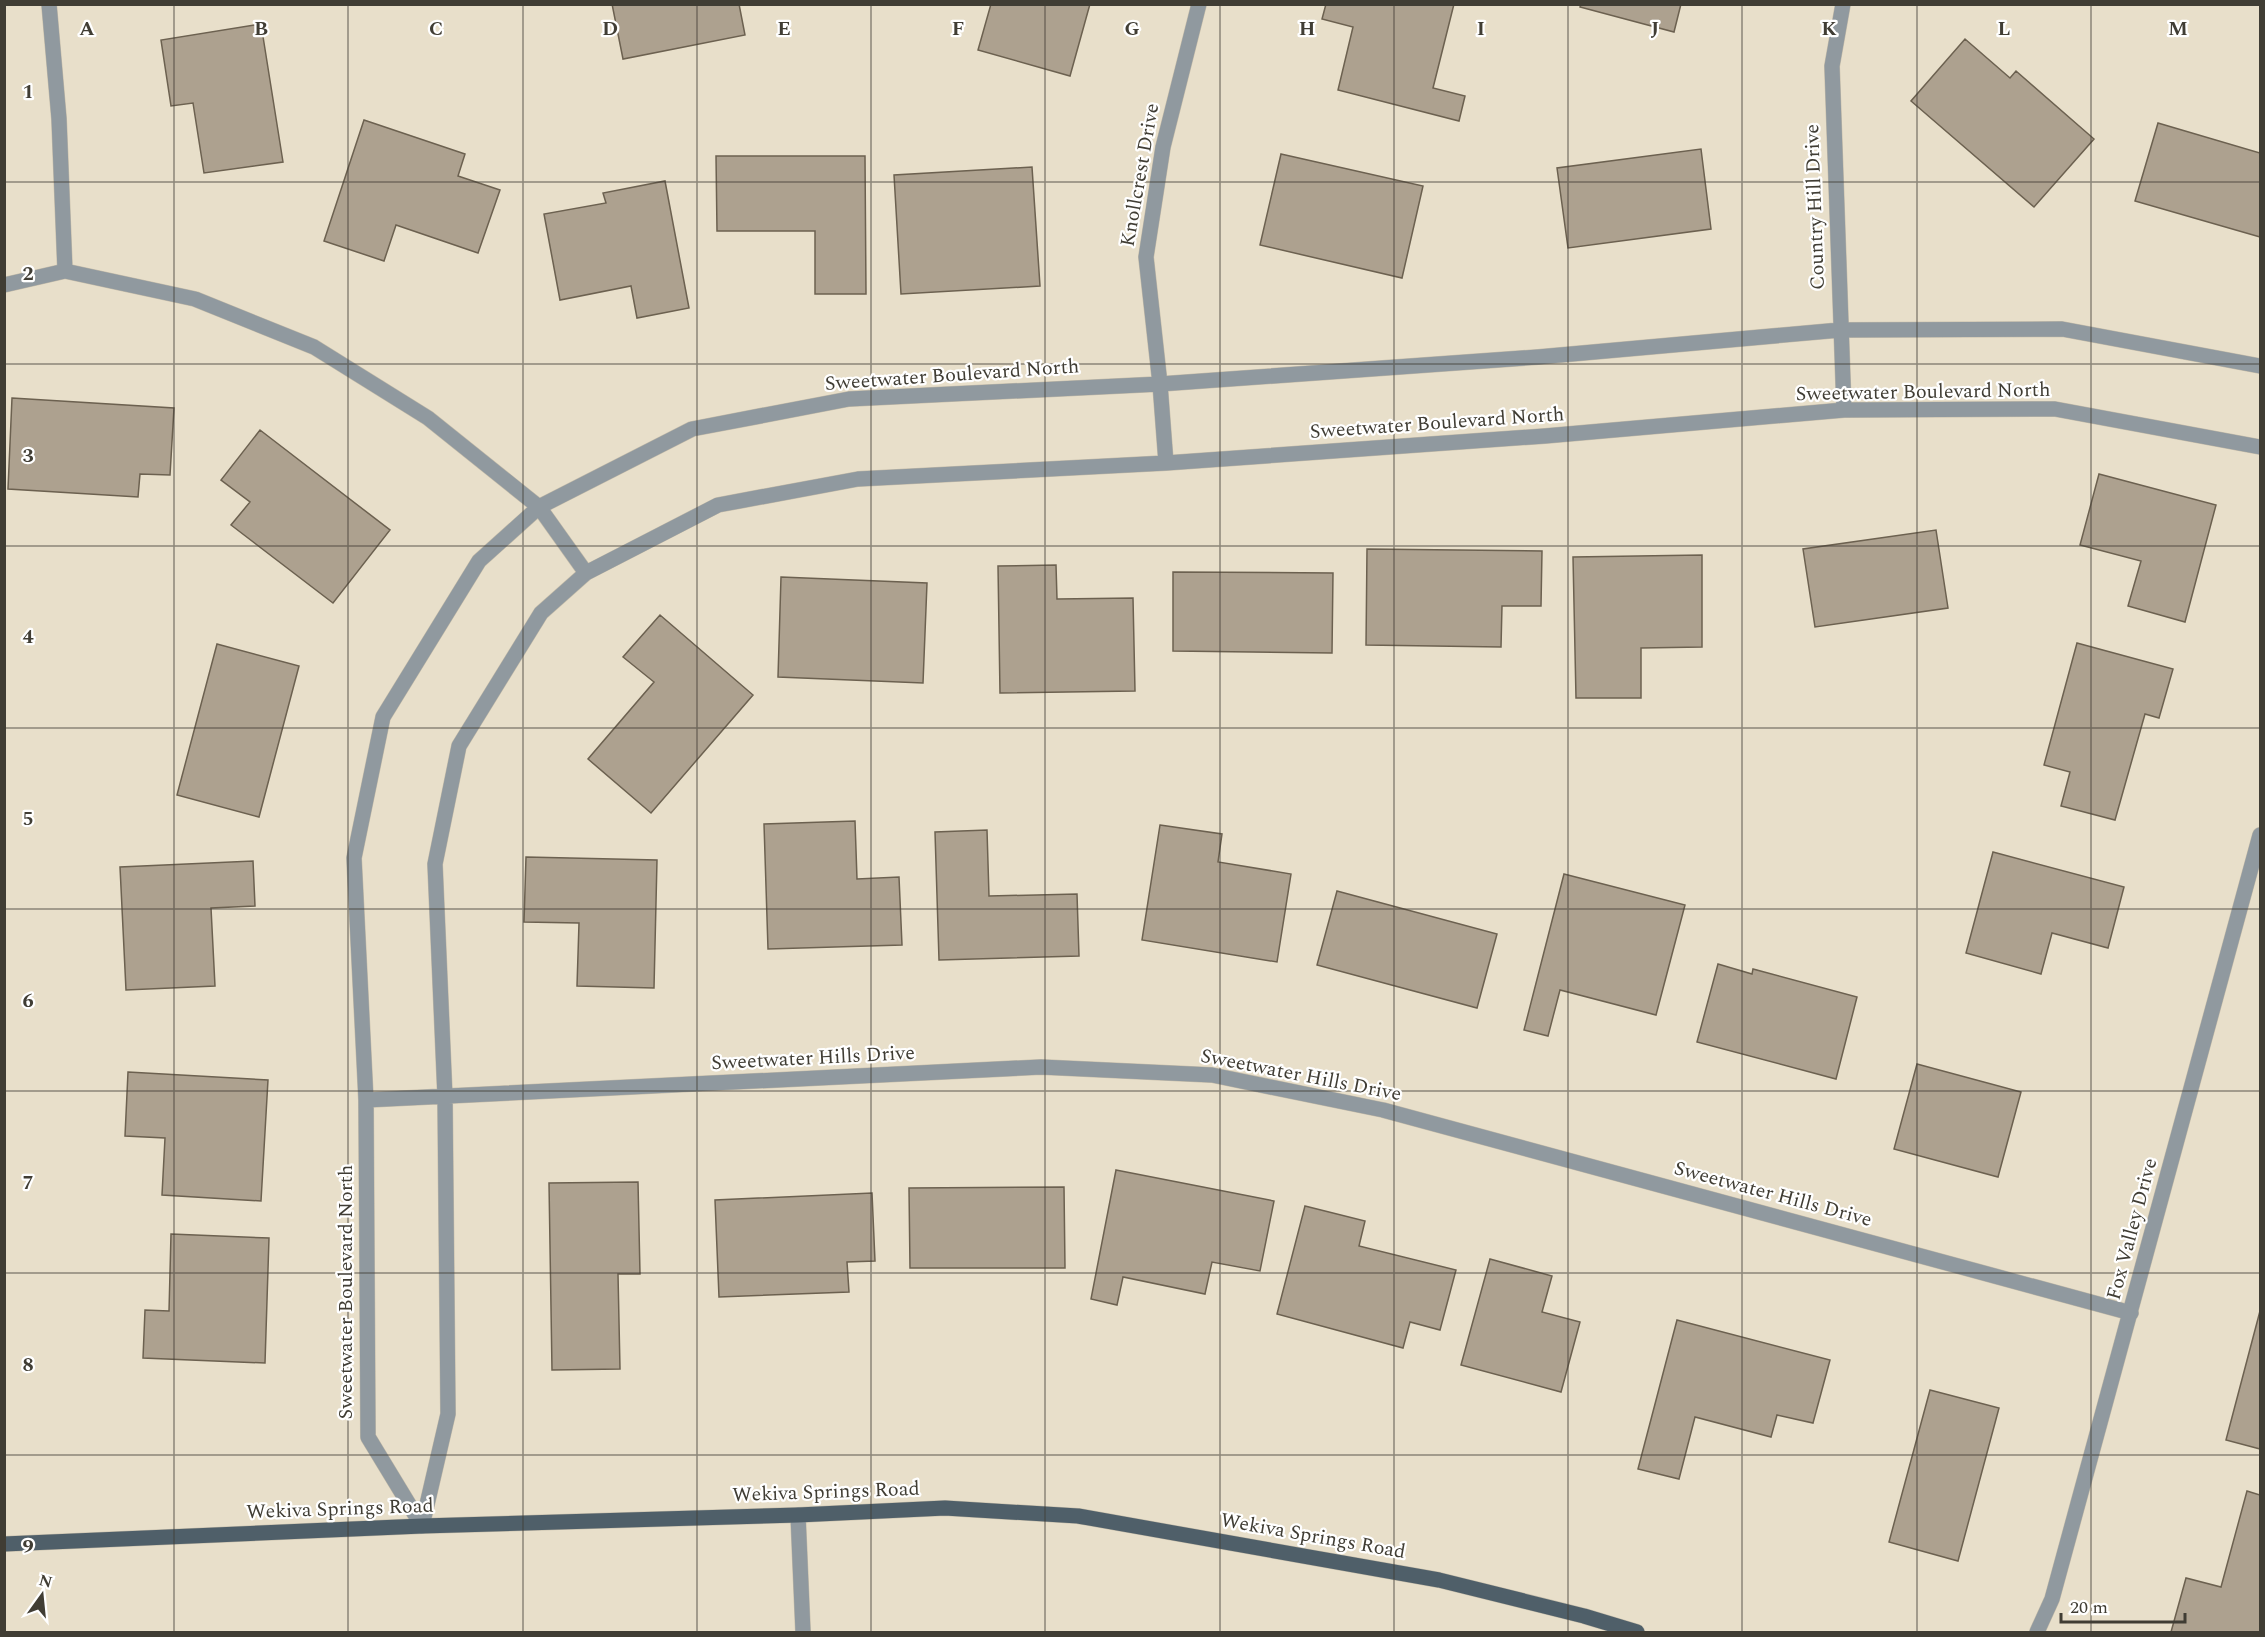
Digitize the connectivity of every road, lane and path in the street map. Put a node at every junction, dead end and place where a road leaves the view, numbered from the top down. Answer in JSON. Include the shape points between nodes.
{"nodes":[{"id":1,"x":49,"y":4,"type":"edge"},
{"id":2,"x":1199,"y":4,"type":"edge"},
{"id":3,"x":1843,"y":4,"type":"edge"},
{"id":4,"x":65,"y":271,"type":"junction"},
{"id":5,"x":4,"y":285,"type":"edge"},
{"id":6,"x":1840,"y":330,"type":"junction"},
{"id":7,"x":2260,"y":366,"type":"edge"},
{"id":8,"x":1160,"y":384,"type":"junction"},
{"id":9,"x":1844,"y":410,"type":"junction"},
{"id":10,"x":2260,"y":447,"type":"edge"},
{"id":11,"x":1166,"y":463,"type":"junction"},
{"id":12,"x":539,"y":507,"type":"junction"},
{"id":13,"x":586,"y":573,"type":"junction"},
{"id":14,"x":2260,"y":835,"type":"edge"},
{"id":15,"x":445,"y":1096,"type":"junction"},
{"id":16,"x":366,"y":1100,"type":"junction"},
{"id":17,"x":2131,"y":1313,"type":"junction"},
{"id":18,"x":798,"y":1515,"type":"junction"},
{"id":19,"x":422,"y":1526,"type":"junction"},
{"id":20,"x":4,"y":1544,"type":"edge"},
{"id":21,"x":803,"y":1632,"type":"edge"},
{"id":22,"x":1637,"y":1632,"type":"edge"},
{"id":23,"x":2037,"y":1632,"type":"edge"}],
"edges":[{"from":1,"to":4,"type":"street","via":[[59,119]]},
{"from":2,"to":8,"type":"street","name":"Knollcrest Drive","via":[[1163,147],[1146,257]]},
{"from":3,"to":6,"type":"street","name":"Country Hill Drive","via":[[1832,66]]},
{"from":4,"to":5,"type":"street"},
{"from":4,"to":12,"type":"street","via":[[195,299],[314,347],[429,418]]},
{"from":6,"to":7,"type":"street","name":"Sweetwater Boulevard North","via":[[2062,329]]},
{"from":6,"to":8,"type":"street","name":"Sweetwater Boulevard North","via":[[1538,357]]},
{"from":6,"to":9,"type":"street","name":"Country Hill Drive"},
{"from":8,"to":11,"type":"street","name":"Knollcrest Drive"},
{"from":8,"to":12,"type":"street","name":"Sweetwater Boulevard North","via":[[849,399],[692,429]]},
{"from":9,"to":10,"type":"street","name":"Sweetwater Boulevard North","via":[[2055,409]]},
{"from":9,"to":11,"type":"street","name":"Sweetwater Boulevard North"},
{"from":11,"to":13,"type":"street","name":"Sweetwater Boulevard North","via":[[858,479],[718,505]]},
{"from":12,"to":13,"type":"street"},
{"from":12,"to":16,"type":"street","name":"Sweetwater Boulevard North","via":[[479,561],[383,717],[354,858]]},
{"from":13,"to":15,"type":"street","name":"Sweetwater Boulevard North","via":[[541,613],[459,746],[435,864]]},
{"from":14,"to":17,"type":"street","name":"Fox Valley Drive"},
{"from":15,"to":16,"type":"street","name":"Sweetwater Hills Drive"},
{"from":15,"to":17,"type":"street","name":"Sweetwater Hills Drive","via":[[1041,1067],[1212,1075],[1383,1110]]},
{"from":15,"to":19,"type":"street","name":"Sweetwater Boulevard North","via":[[448,1414]]},
{"from":16,"to":19,"type":"street","name":"Sweetwater Boulevard North","via":[[368,1437]]},
{"from":17,"to":23,"type":"street","name":"Fox Valley Drive","via":[[2052,1599]]},
{"from":18,"to":19,"type":"main road","name":"Wekiva Springs Road"},
{"from":18,"to":21,"type":"street"},
{"from":18,"to":22,"type":"main road","name":"Wekiva Springs Road","via":[[945,1508],[1078,1516],[1439,1580]]},
{"from":19,"to":20,"type":"main road","name":"Wekiva Springs Road"}]}
